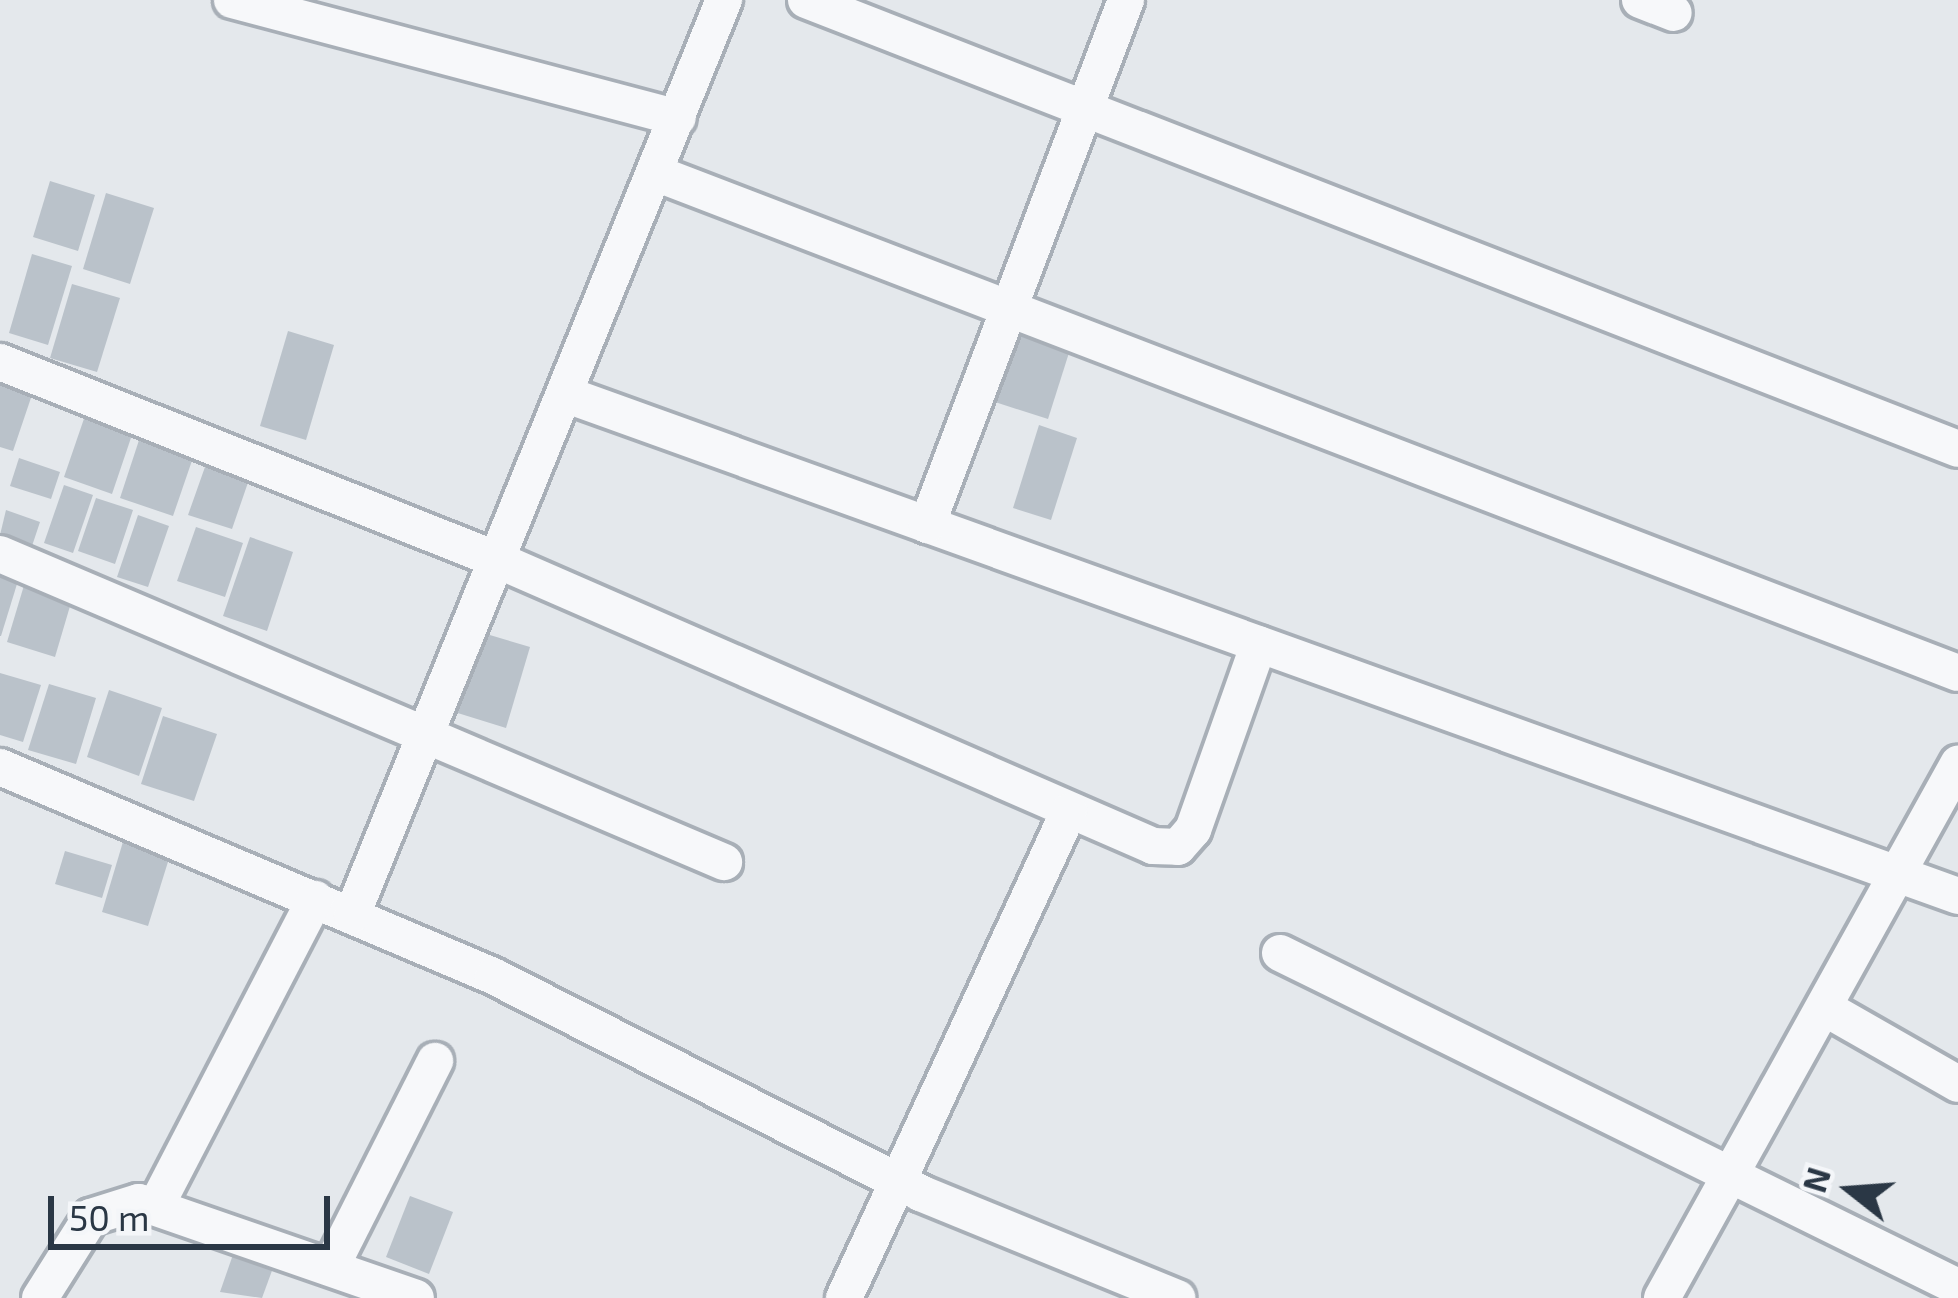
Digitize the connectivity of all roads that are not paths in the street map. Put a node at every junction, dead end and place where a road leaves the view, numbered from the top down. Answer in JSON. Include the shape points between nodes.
{"nodes":[{"id":1,"x":232,"y":0,"type":"edge"},
{"id":2,"x":724,"y":0,"type":"edge"},
{"id":3,"x":806,"y":0,"type":"edge"},
{"id":4,"x":1126,"y":0,"type":"edge"},
{"id":5,"x":1084,"y":112,"type":"junction"},
{"id":6,"x":678,"y":118,"type":"junction"},
{"id":7,"x":658,"y":174,"type":"junction"},
{"id":8,"x":1016,"y":309,"type":"junction"},
{"id":9,"x":0,"y":362,"type":"edge"},
{"id":10,"x":570,"y":396,"type":"junction"},
{"id":11,"x":1958,"y":449,"type":"edge"},
{"id":12,"x":927,"y":525,"type":"junction"},
{"id":13,"x":0,"y":554,"type":"edge"},
{"id":14,"x":495,"y":559,"type":"junction"},
{"id":15,"x":1259,"y":644,"type":"junction"},
{"id":16,"x":1958,"y":673,"type":"edge"},
{"id":17,"x":424,"y":737,"type":"junction"},
{"id":18,"x":1958,"y":764,"type":"edge"},
{"id":19,"x":0,"y":767,"type":"edge"},
{"id":20,"x":1069,"y":811,"type":"junction"},
{"id":21,"x":724,"y":862,"type":"dead end"},
{"id":22,"x":1900,"y":874,"type":"junction"},
{"id":23,"x":1958,"y":896,"type":"edge"},
{"id":24,"x":315,"y":899,"type":"junction"},
{"id":25,"x":352,"y":916,"type":"junction"},
{"id":26,"x":1280,"y":952,"type":"dead end"},
{"id":27,"x":1825,"y":1008,"type":"junction"},
{"id":28,"x":435,"y":1060,"type":"dead end"},
{"id":29,"x":1958,"y":1084,"type":"edge"},
{"id":30,"x":1733,"y":1171,"type":"junction"},
{"id":31,"x":899,"y":1183,"type":"junction"},
{"id":32,"x":155,"y":1206,"type":"junction"},
{"id":33,"x":331,"y":1268,"type":"junction"},
{"id":34,"x":1958,"y":1287,"type":"edge"},
{"id":35,"x":40,"y":1298,"type":"edge"},
{"id":36,"x":416,"y":1298,"type":"edge"},
{"id":37,"x":844,"y":1298,"type":"edge"},
{"id":38,"x":1177,"y":1298,"type":"edge"},
{"id":39,"x":1662,"y":1298,"type":"edge"}],
"edges":[{"from":1,"to":6,"type":"street"},
{"from":2,"to":6,"type":"street"},
{"from":3,"to":5,"type":"street"},
{"from":4,"to":5,"type":"street"},
{"from":5,"to":8,"type":"street"},
{"from":5,"to":11,"type":"street"},
{"from":6,"to":7,"type":"street"},
{"from":7,"to":8,"type":"street"},
{"from":7,"to":10,"type":"street"},
{"from":8,"to":12,"type":"street"},
{"from":8,"to":16,"type":"street"},
{"from":9,"to":14,"type":"street"},
{"from":10,"to":12,"type":"street"},
{"from":10,"to":14,"type":"street"},
{"from":12,"to":15,"type":"street"},
{"from":13,"to":17,"type":"street"},
{"from":14,"to":17,"type":"street"},
{"from":14,"to":20,"type":"street"},
{"from":15,"to":20,"type":"street","via":[[1178,847]]},
{"from":15,"to":22,"type":"street"},
{"from":17,"to":21,"type":"street"},
{"from":17,"to":25,"type":"street"},
{"from":18,"to":22,"type":"street"},
{"from":19,"to":24,"type":"street"},
{"from":20,"to":31,"type":"street"},
{"from":22,"to":23,"type":"street"},
{"from":22,"to":27,"type":"street"},
{"from":24,"to":25,"type":"street"},
{"from":24,"to":32,"type":"street"},
{"from":25,"to":31,"type":"street"},
{"from":26,"to":30,"type":"street"},
{"from":27,"to":29,"type":"street"},
{"from":27,"to":30,"type":"street"},
{"from":28,"to":33,"type":"street"},
{"from":30,"to":34,"type":"street"},
{"from":30,"to":39,"type":"street"},
{"from":31,"to":37,"type":"street"},
{"from":31,"to":38,"type":"street"},
{"from":32,"to":33,"type":"street"},
{"from":32,"to":35,"type":"street","via":[[91,1217]]},
{"from":33,"to":36,"type":"street"}]}
